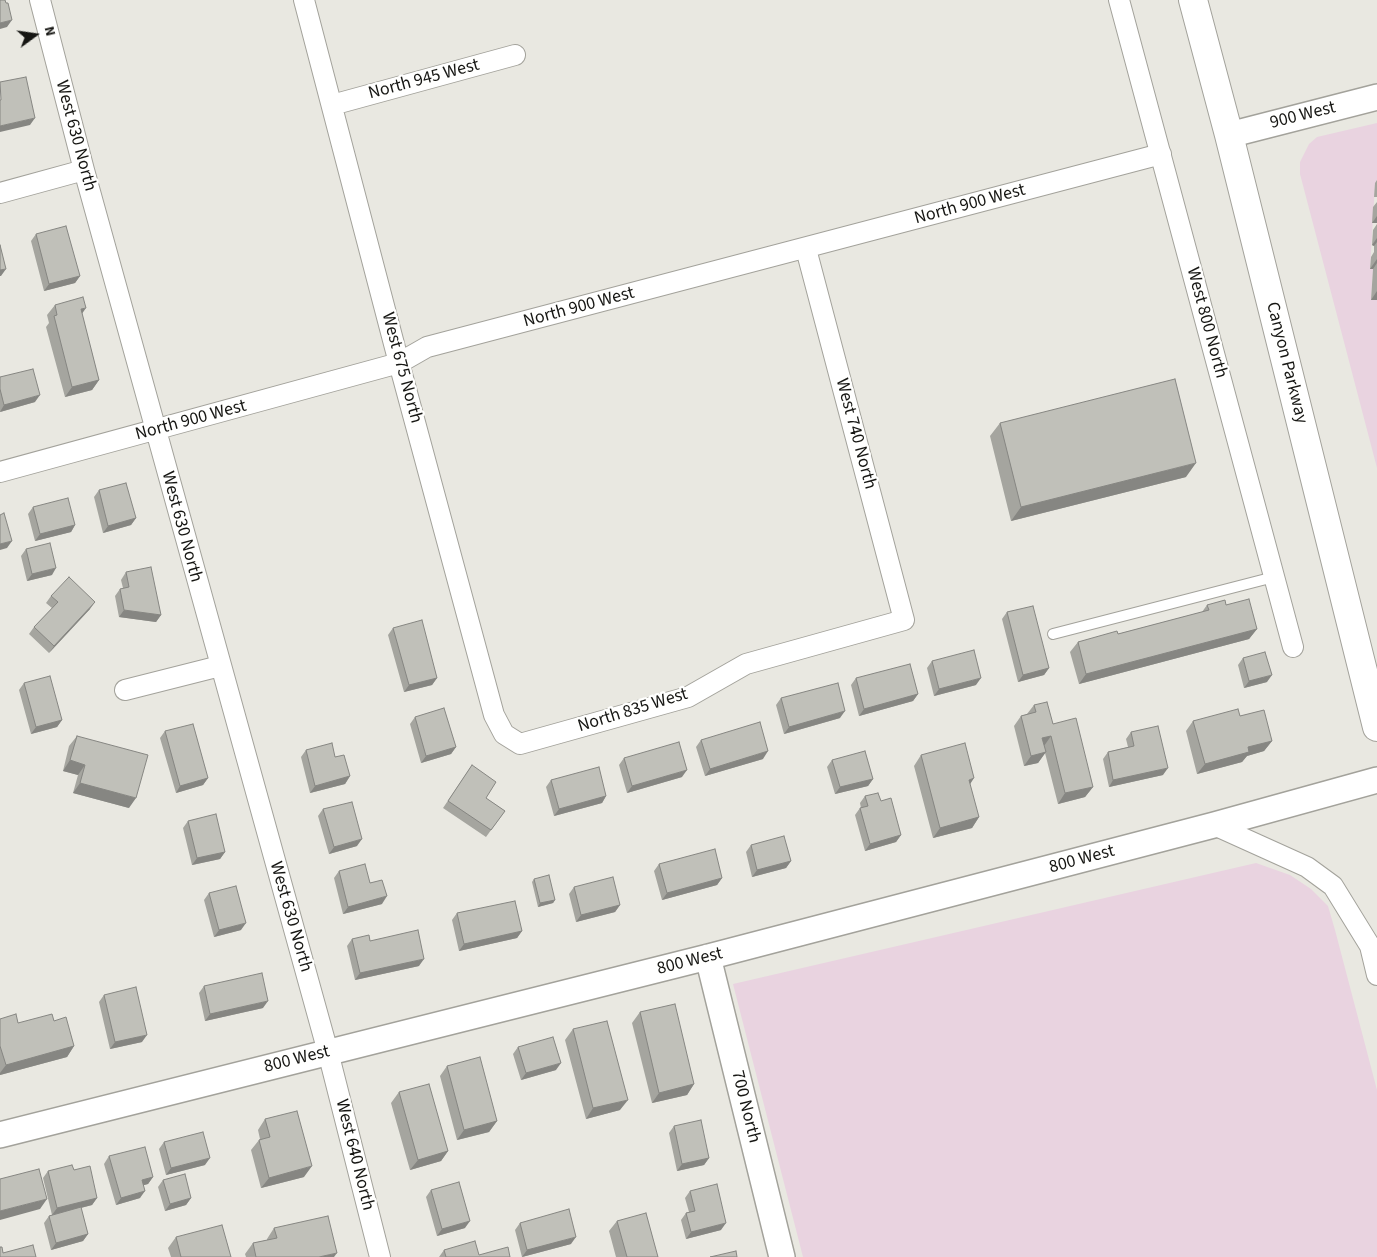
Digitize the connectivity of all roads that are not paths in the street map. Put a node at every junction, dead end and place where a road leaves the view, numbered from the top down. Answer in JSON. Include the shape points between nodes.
{"nodes":[{"id":1,"x":40,"y":0,"type":"edge"},
{"id":2,"x":304,"y":0,"type":"edge"},
{"id":3,"x":1119,"y":0,"type":"edge"},
{"id":4,"x":1193,"y":0,"type":"edge"},
{"id":5,"x":515,"y":55,"type":"dead end"},
{"id":6,"x":1377,"y":97,"type":"edge"},
{"id":7,"x":332,"y":104,"type":"junction"},
{"id":8,"x":1229,"y":135,"type":"junction"},
{"id":9,"x":1161,"y":154,"type":"junction"},
{"id":10,"x":84,"y":170,"type":"junction"},
{"id":11,"x":0,"y":193,"type":"edge"},
{"id":12,"x":806,"y":249,"type":"junction"},
{"id":13,"x":399,"y":362,"type":"junction"},
{"id":14,"x":155,"y":430,"type":"junction"},
{"id":15,"x":0,"y":472,"type":"edge"},
{"id":16,"x":1274,"y":577,"type":"junction"},
{"id":17,"x":904,"y":620,"type":"joint"},
{"id":18,"x":1053,"y":634,"type":"dead end"},
{"id":19,"x":1293,"y":647,"type":"dead end"},
{"id":20,"x":220,"y":666,"type":"junction"},
{"id":21,"x":125,"y":690,"type":"dead end"},
{"id":22,"x":1377,"y":727,"type":"edge"},
{"id":23,"x":504,"y":734,"type":"joint"},
{"id":24,"x":1377,"y":780,"type":"edge"},
{"id":25,"x":1214,"y":825,"type":"junction"},
{"id":26,"x":708,"y":958,"type":"junction"},
{"id":27,"x":1377,"y":975,"type":"edge"},
{"id":28,"x":328,"y":1052,"type":"junction"},
{"id":29,"x":0,"y":1135,"type":"edge"},
{"id":30,"x":380,"y":1257,"type":"edge"},
{"id":31,"x":782,"y":1257,"type":"edge"}],
"edges":[{"from":1,"to":10,"type":"street","name":"West 630 North"},
{"from":2,"to":7,"type":"street","name":"West 675 North"},
{"from":3,"to":9,"type":"street","name":"West 800 North"},
{"from":4,"to":8,"type":"highway","name":"Canyon Parkway"},
{"from":5,"to":7,"type":"street","name":"North 945 West"},
{"from":6,"to":8,"type":"street","name":"900 West"},
{"from":7,"to":13,"type":"street","name":"West 675 North"},
{"from":8,"to":22,"type":"highway","name":"Canyon Parkway"},
{"from":9,"to":12,"type":"street","name":"North 900 West"},
{"from":9,"to":16,"type":"street","name":"West 800 North"},
{"from":10,"to":11,"type":"street"},
{"from":10,"to":14,"type":"street","name":"West 630 North"},
{"from":12,"to":13,"type":"street","name":"North 900 West","via":[[427,347]]},
{"from":12,"to":17,"type":"street","name":"West 740 North"},
{"from":13,"to":14,"type":"street","name":"North 900 West"},
{"from":13,"to":23,"type":"street","name":"West 675 North","via":[[494,715]]},
{"from":14,"to":15,"type":"street","name":"North 900 West"},
{"from":14,"to":20,"type":"street","name":"West 630 North"},
{"from":16,"to":18,"type":"lane"},
{"from":16,"to":19,"type":"street","name":"West 800 North"},
{"from":17,"to":23,"type":"street","name":"North 835 West","via":[[746,664],[688,697],[520,744]]},
{"from":20,"to":21,"type":"street"},
{"from":20,"to":28,"type":"street","name":"West 630 North"},
{"from":24,"to":25,"type":"street","name":"800 West"},
{"from":25,"to":26,"type":"street","name":"800 West"},
{"from":25,"to":27,"type":"street","via":[[1307,867],[1333,886],[1370,946]]},
{"from":26,"to":28,"type":"street","name":"800 West"},
{"from":26,"to":31,"type":"street","name":"700 North"},
{"from":28,"to":29,"type":"street","name":"800 West"},
{"from":28,"to":30,"type":"street","name":"West 640 North"}]}
